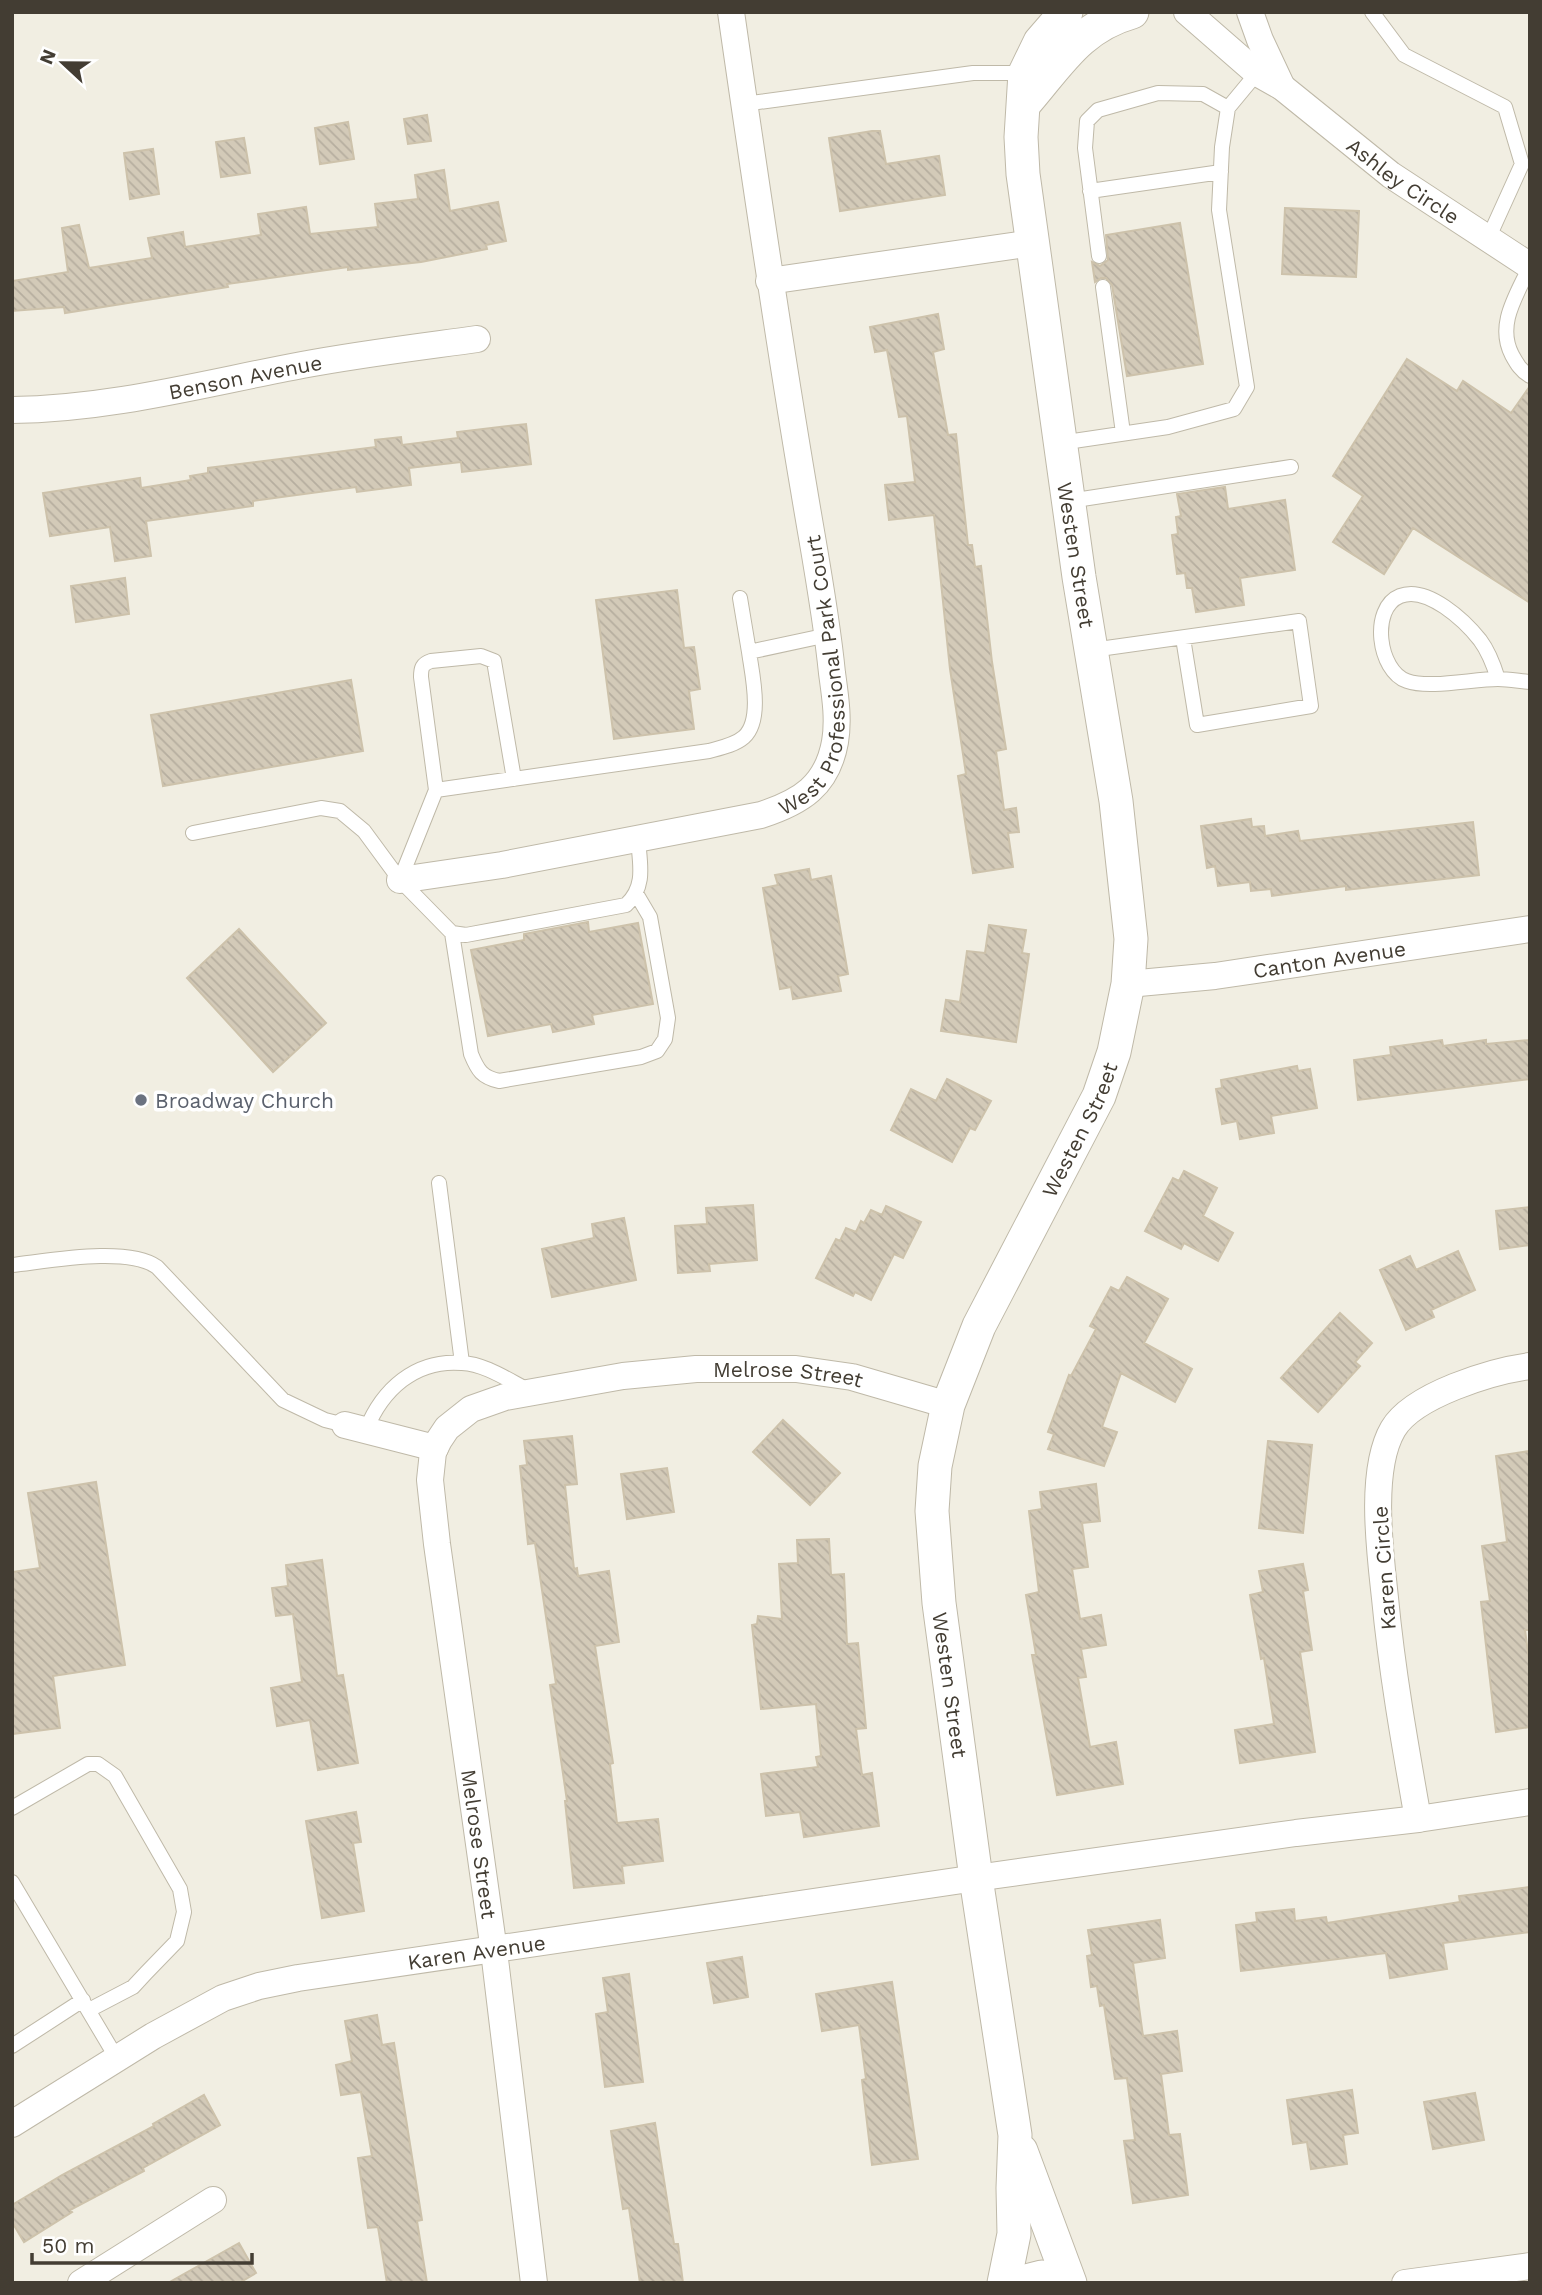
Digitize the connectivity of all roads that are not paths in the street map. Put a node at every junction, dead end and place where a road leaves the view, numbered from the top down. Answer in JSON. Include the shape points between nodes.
{"nodes":[{"id":1,"x":731,"y":12,"type":"edge"},
{"id":2,"x":1132,"y":12,"type":"edge"},
{"id":3,"x":1186,"y":12,"type":"edge"},
{"id":4,"x":1250,"y":12,"type":"edge"},
{"id":5,"x":1372,"y":12,"type":"edge"},
{"id":6,"x":1064,"y":13,"type":"edge"},
{"id":7,"x":1257,"y":73,"type":"junction"},
{"id":8,"x":1282,"y":87,"type":"junction"},
{"id":9,"x":1025,"y":89,"type":"junction"},
{"id":10,"x":744,"y":104,"type":"junction"},
{"id":11,"x":1228,"y":108,"type":"junction"},
{"id":12,"x":1221,"y":172,"type":"junction"},
{"id":13,"x":1090,"y":191,"type":"junction"},
{"id":14,"x":1488,"y":239,"type":"junction"},
{"id":15,"x":1032,"y":243,"type":"junction"},
{"id":16,"x":1099,"y":256,"type":"dead end"},
{"id":17,"x":1530,"y":266,"type":"edge"},
{"id":18,"x":769,"y":281,"type":"junction"},
{"id":19,"x":1103,"y":286,"type":"dead end"},
{"id":20,"x":477,"y":339,"type":"dead end"},
{"id":21,"x":1530,"y":376,"type":"edge"},
{"id":22,"x":12,"y":410,"type":"edge"},
{"id":23,"x":1124,"y":433,"type":"junction"},
{"id":24,"x":1059,"y":443,"type":"junction"},
{"id":25,"x":1291,"y":467,"type":"dead end"},
{"id":26,"x":1068,"y":502,"type":"junction"},
{"id":27,"x":740,"y":598,"type":"dead end"},
{"id":28,"x":828,"y":635,"type":"junction"},
{"id":29,"x":1183,"y":638,"type":"junction"},
{"id":30,"x":1091,"y":650,"type":"junction"},
{"id":31,"x":749,"y":652,"type":"junction"},
{"id":32,"x":1498,"y":679,"type":"junction"},
{"id":33,"x":1530,"y":682,"type":"edge"},
{"id":34,"x":514,"y":779,"type":"junction"},
{"id":35,"x":436,"y":790,"type":"junction"},
{"id":36,"x":193,"y":832,"type":"dead end"},
{"id":37,"x":638,"y":840,"type":"junction"},
{"id":38,"x":400,"y":880,"type":"junction"},
{"id":39,"x":637,"y":895,"type":"junction"},
{"id":40,"x":1530,"y":929,"type":"edge"},
{"id":41,"x":452,"y":933,"type":"junction"},
{"id":42,"x":1128,"y":984,"type":"junction"},
{"id":43,"x":439,"y":1183,"type":"dead end"},
{"id":44,"x":12,"y":1265,"type":"edge"},
{"id":45,"x":462,"y":1363,"type":"junction"},
{"id":46,"x":1530,"y":1366,"type":"edge"},
{"id":47,"x":532,"y":1392,"type":"junction"},
{"id":48,"x":948,"y":1405,"type":"junction"},
{"id":49,"x":356,"y":1427,"type":"junction"},
{"id":50,"x":435,"y":1448,"type":"junction"},
{"id":51,"x":1530,"y":1802,"type":"edge"},
{"id":52,"x":12,"y":1808,"type":"edge"},
{"id":53,"x":1418,"y":1819,"type":"junction"},
{"id":54,"x":976,"y":1878,"type":"junction"},
{"id":55,"x":12,"y":1882,"type":"edge"},
{"id":56,"x":494,"y":1951,"type":"junction"},
{"id":57,"x":86,"y":2005,"type":"junction"},
{"id":58,"x":12,"y":2046,"type":"edge"},
{"id":59,"x":116,"y":2057,"type":"junction"},
{"id":60,"x":12,"y":2124,"type":"edge"},
{"id":61,"x":1015,"y":2135,"type":"junction"},
{"id":62,"x":213,"y":2200,"type":"dead end"},
{"id":63,"x":1530,"y":2266,"type":"edge"},
{"id":64,"x":81,"y":2283,"type":"edge"},
{"id":65,"x":534,"y":2283,"type":"edge"},
{"id":66,"x":1004,"y":2283,"type":"edge"},
{"id":67,"x":1018,"y":2283,"type":"edge"},
{"id":68,"x":1064,"y":2283,"type":"edge"},
{"id":69,"x":1070,"y":2283,"type":"edge"},
{"id":70,"x":1405,"y":2283,"type":"edge"}],
"edges":[{"from":1,"to":10,"type":"street","name":"West Professional Park Court"},
{"from":2,"to":9,"type":"street","via":[[1086,33]]},
{"from":3,"to":7,"type":"street","name":"Ashley Circle"},
{"from":4,"to":8,"type":"street","name":"Ashley Circle"},
{"from":5,"to":14,"type":"lane","via":[[1404,55],[1505,107],[1522,164]]},
{"from":6,"to":9,"type":"street","name":"Westen Street","via":[[1040,42]]},
{"from":7,"to":8,"type":"street","name":"Ashley Circle"},
{"from":7,"to":11,"type":"lane"},
{"from":8,"to":14,"type":"street","name":"Ashley Circle","via":[[1391,175]]},
{"from":9,"to":10,"type":"lane","via":[[973,73]]},
{"from":9,"to":15,"type":"street","name":"Westen Street","via":[[1021,137]]},
{"from":10,"to":18,"type":"street","name":"West Professional Park Court"},
{"from":11,"to":12,"type":"lane"},
{"from":11,"to":13,"type":"lane","via":[[1203,94],[1158,93],[1098,110],[1087,121]]},
{"from":12,"to":13,"type":"lane"},
{"from":12,"to":23,"type":"lane","via":[[1220,210],[1247,387],[1234,409],[1168,427]]},
{"from":13,"to":16,"type":"lane"},
{"from":14,"to":17,"type":"street","name":"Ashley Circle"},
{"from":15,"to":18,"type":"street"},
{"from":15,"to":24,"type":"street","name":"Westen Street"},
{"from":17,"to":21,"type":"lane","via":[[1507,317],[1505,334],[1522,372]]},
{"from":18,"to":28,"type":"street","name":"West Professional Park Court"},
{"from":19,"to":23,"type":"lane"},
{"from":20,"to":22,"type":"street","name":"Benson Avenue","via":[[303,364],[182,390],[50,410]]},
{"from":23,"to":24,"type":"lane"},
{"from":24,"to":26,"type":"street","name":"Westen Street"},
{"from":25,"to":26,"type":"lane"},
{"from":26,"to":30,"type":"street","name":"Westen Street"},
{"from":27,"to":31,"type":"lane"},
{"from":28,"to":31,"type":"lane"},
{"from":28,"to":37,"type":"street","name":"West Professional Park Court","via":[[835,741],[827,768],[811,790],[788,806],[761,815]]},
{"from":29,"to":29,"type":"lane","via":[[1299,621],[1311,705],[1198,725]]},
{"from":29,"to":30,"type":"lane"},
{"from":30,"to":42,"type":"street","name":"Westen Street","via":[[1116,801],[1131,939]]},
{"from":31,"to":34,"type":"lane","via":[[755,714],[744,738],[709,751]]},
{"from":32,"to":32,"type":"lane","via":[[1405,681],[1391,670],[1383,651],[1382,622],[1388,604],[1414,594],[1446,608],[1480,641]]},
{"from":32,"to":33,"type":"lane"},
{"from":34,"to":35,"type":"lane"},
{"from":34,"to":35,"type":"lane","via":[[494,662],[481,656],[431,661],[425,663],[421,677]]},
{"from":35,"to":38,"type":"lane"},
{"from":36,"to":38,"type":"lane","via":[[321,807],[340,811],[364,831]]},
{"from":37,"to":38,"type":"street","name":"West Professional Park Court"},
{"from":37,"to":39,"type":"lane","via":[[641,878]]},
{"from":38,"to":41,"type":"lane"},
{"from":39,"to":41,"type":"lane","via":[[626,905],[466,935]]},
{"from":39,"to":41,"type":"lane","via":[[650,918],[668,1018],[665,1040],[657,1051],[641,1057],[499,1081],[486,1078],[471,1054]]},
{"from":40,"to":42,"type":"street","name":"Canton Avenue","via":[[1215,976]]},
{"from":42,"to":48,"type":"street","name":"Westen Street","via":[[1099,1096],[979,1326]]},
{"from":43,"to":45,"type":"lane"},
{"from":44,"to":49,"type":"lane","via":[[127,1256],[147,1260],[283,1400],[325,1420]]},
{"from":45,"to":47,"type":"lane"},
{"from":45,"to":49,"type":"lane","via":[[427,1366],[395,1384]]},
{"from":46,"to":53,"type":"street","name":"Karen Circle","via":[[1494,1374],[1416,1405],[1392,1430],[1380,1466],[1378,1538],[1392,1669]]},
{"from":47,"to":48,"type":"street","name":"Melrose Street","via":[[684,1370],[796,1369],[852,1377]]},
{"from":47,"to":50,"type":"street","name":"Melrose Street","via":[[471,1409],[447,1428]]},
{"from":48,"to":54,"type":"street","name":"Westen Street","via":[[935,1466],[932,1511],[939,1603]]},
{"from":49,"to":50,"type":"street"},
{"from":50,"to":56,"type":"street","name":"Melrose Street","via":[[430,1480],[436,1544]]},
{"from":51,"to":53,"type":"street"},
{"from":52,"to":57,"type":"lane","via":[[79,1768],[98,1764],[115,1776],[180,1889],[184,1912],[177,1941],[133,1987]]},
{"from":53,"to":54,"type":"street"},
{"from":54,"to":56,"type":"street","name":"Karen Avenue"},
{"from":54,"to":61,"type":"street","name":"Westen Street"},
{"from":55,"to":57,"type":"lane"},
{"from":56,"to":59,"type":"street","name":"Karen Avenue","via":[[259,1986],[223,1998]]},
{"from":56,"to":65,"type":"street","name":"Melrose Street"},
{"from":57,"to":58,"type":"lane"},
{"from":57,"to":59,"type":"lane"},
{"from":59,"to":60,"type":"street","name":"Karen Avenue"},
{"from":61,"to":66,"type":"street","name":"Westen Street","via":[[1014,2234]]},
{"from":61,"to":69,"type":"street","name":"Westen Street"},
{"from":62,"to":64,"type":"street"},
{"from":63,"to":70,"type":"street"},
{"from":67,"to":68,"type":"street","via":[[1042,2277]]}]}
